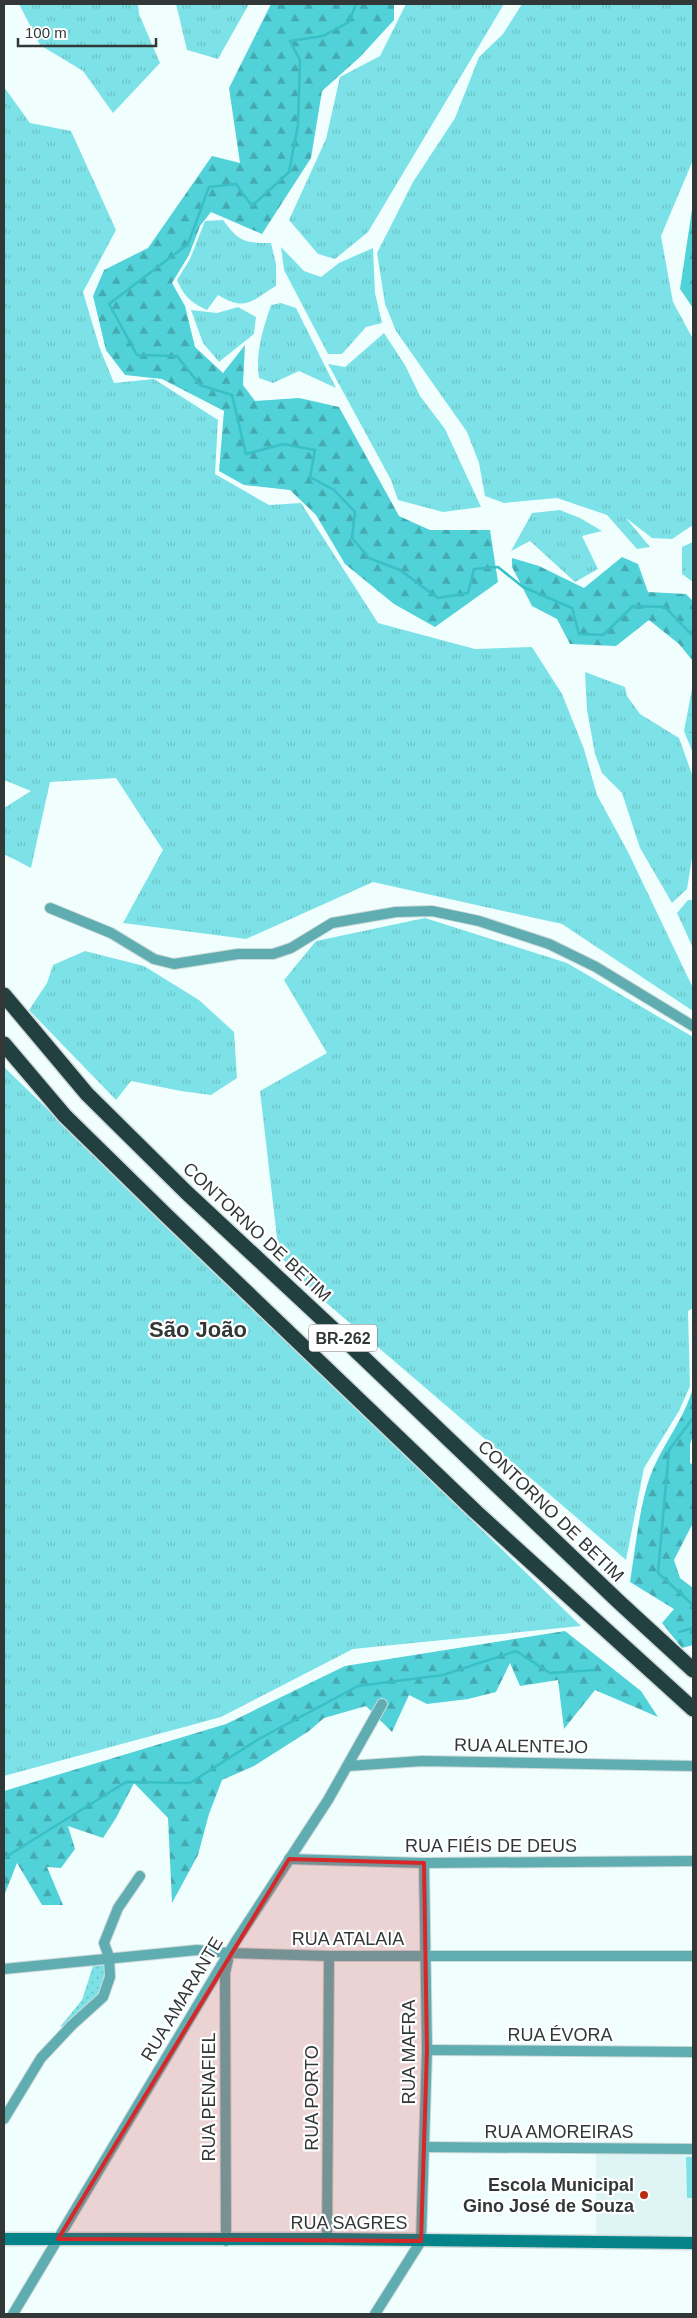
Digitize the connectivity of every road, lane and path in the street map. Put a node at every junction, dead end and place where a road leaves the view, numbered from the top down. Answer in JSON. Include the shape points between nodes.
{"nodes":[{"id":1,"x":50,"y":908,"type":"dead end"},
{"id":2,"x":4,"y":995,"type":"edge"},
{"id":3,"x":693,"y":1026,"type":"edge"},
{"id":4,"x":4,"y":1044,"type":"edge"},
{"id":5,"x":693,"y":1670,"type":"edge"},
{"id":6,"x":382,"y":1704,"type":"dead end"},
{"id":7,"x":693,"y":1709,"type":"edge"},
{"id":8,"x":348,"y":1766,"type":"junction"},
{"id":9,"x":693,"y":1766,"type":"edge"},
{"id":10,"x":289,"y":1858,"type":"junction"},
{"id":11,"x":693,"y":1861,"type":"edge"},
{"id":12,"x":424,"y":1864,"type":"junction"},
{"id":13,"x":140,"y":1876,"type":"dead end"},
{"id":14,"x":229,"y":1953,"type":"junction"},
{"id":15,"x":425,"y":1955,"type":"junction"},
{"id":16,"x":329,"y":1956,"type":"junction"},
{"id":17,"x":693,"y":1956,"type":"edge"},
{"id":18,"x":109,"y":1958,"type":"junction"},
{"id":19,"x":4,"y":1969,"type":"edge"},
{"id":20,"x":427,"y":2050,"type":"junction"},
{"id":21,"x":693,"y":2052,"type":"edge"},
{"id":22,"x":4,"y":2120,"type":"edge"},
{"id":23,"x":424,"y":2147,"type":"junction"},
{"id":24,"x":693,"y":2149,"type":"edge"},
{"id":25,"x":4,"y":2239,"type":"edge"},
{"id":26,"x":58,"y":2239,"type":"junction"},
{"id":27,"x":327,"y":2239,"type":"junction"},
{"id":28,"x":226,"y":2241,"type":"junction"},
{"id":29,"x":420,"y":2241,"type":"junction"},
{"id":30,"x":693,"y":2243,"type":"edge"},
{"id":31,"x":14,"y":2314,"type":"edge"},
{"id":32,"x":375,"y":2314,"type":"edge"}],
"edges":[{"from":1,"to":3,"type":"street","via":[[111,933],[154,959],[174,964],[238,954],[272,954],[291,948],[332,923],[396,912],[432,911],[479,921],[549,944],[596,967]]},
{"from":2,"to":5,"type":"highway","name":"CONTORNO DE BETIM","number":"BR-262","via":[[87,1094],[186,1192]]},
{"from":4,"to":7,"type":"highway","number":"BR-262","via":[[65,1116],[166,1215],[476,1512]]},
{"from":6,"to":8,"type":"street","name":"RUA AMARANTE"},
{"from":8,"to":9,"type":"street","name":"RUA ALENTEJO","via":[[422,1761]]},
{"from":8,"to":10,"type":"street","name":"RUA AMARANTE"},
{"from":10,"to":12,"type":"street","name":"RUA FIÉIS DE DEUS"},
{"from":10,"to":14,"type":"street","name":"RUA AMARANTE"},
{"from":11,"to":12,"type":"street","name":"RUA FIÉIS DE DEUS"},
{"from":12,"to":15,"type":"street","name":"RUA MAFRA"},
{"from":13,"to":18,"type":"street","via":[[118,1908],[104,1943]]},
{"from":14,"to":16,"type":"street","name":"RUA ATALAIA"},
{"from":14,"to":18,"type":"street","name":"RUA ATALAIA","via":[[197,1950]]},
{"from":14,"to":26,"type":"street","name":"RUA AMARANTE"},
{"from":14,"to":28,"type":"street","name":"RUA PENAFIEL","via":[[225,1973]]},
{"from":15,"to":16,"type":"street","name":"RUA ATALAIA"},
{"from":15,"to":17,"type":"street","name":"RUA ATALAIA"},
{"from":15,"to":20,"type":"street","name":"RUA MAFRA"},
{"from":16,"to":27,"type":"street","name":"RUA PORTO"},
{"from":18,"to":19,"type":"street","name":"RUA ATALAIA"},
{"from":18,"to":22,"type":"street","via":[[110,1977],[103,1997],[42,2058]]},
{"from":20,"to":21,"type":"street","name":"RUA ÉVORA"},
{"from":20,"to":23,"type":"street","name":"RUA MAFRA"},
{"from":23,"to":24,"type":"street","name":"RUA AMOREIRAS"},
{"from":23,"to":29,"type":"street","name":"RUA MAFRA"},
{"from":25,"to":26,"type":"street","name":"RUA SAGRES"},
{"from":26,"to":28,"type":"street","name":"RUA SAGRES"},
{"from":26,"to":31,"type":"street","name":"RUA AMARANTE"},
{"from":27,"to":28,"type":"street","name":"RUA SAGRES"},
{"from":27,"to":29,"type":"street","name":"RUA SAGRES"},
{"from":29,"to":30,"type":"street","name":"RUA SAGRES"},
{"from":29,"to":32,"type":"street"}]}
